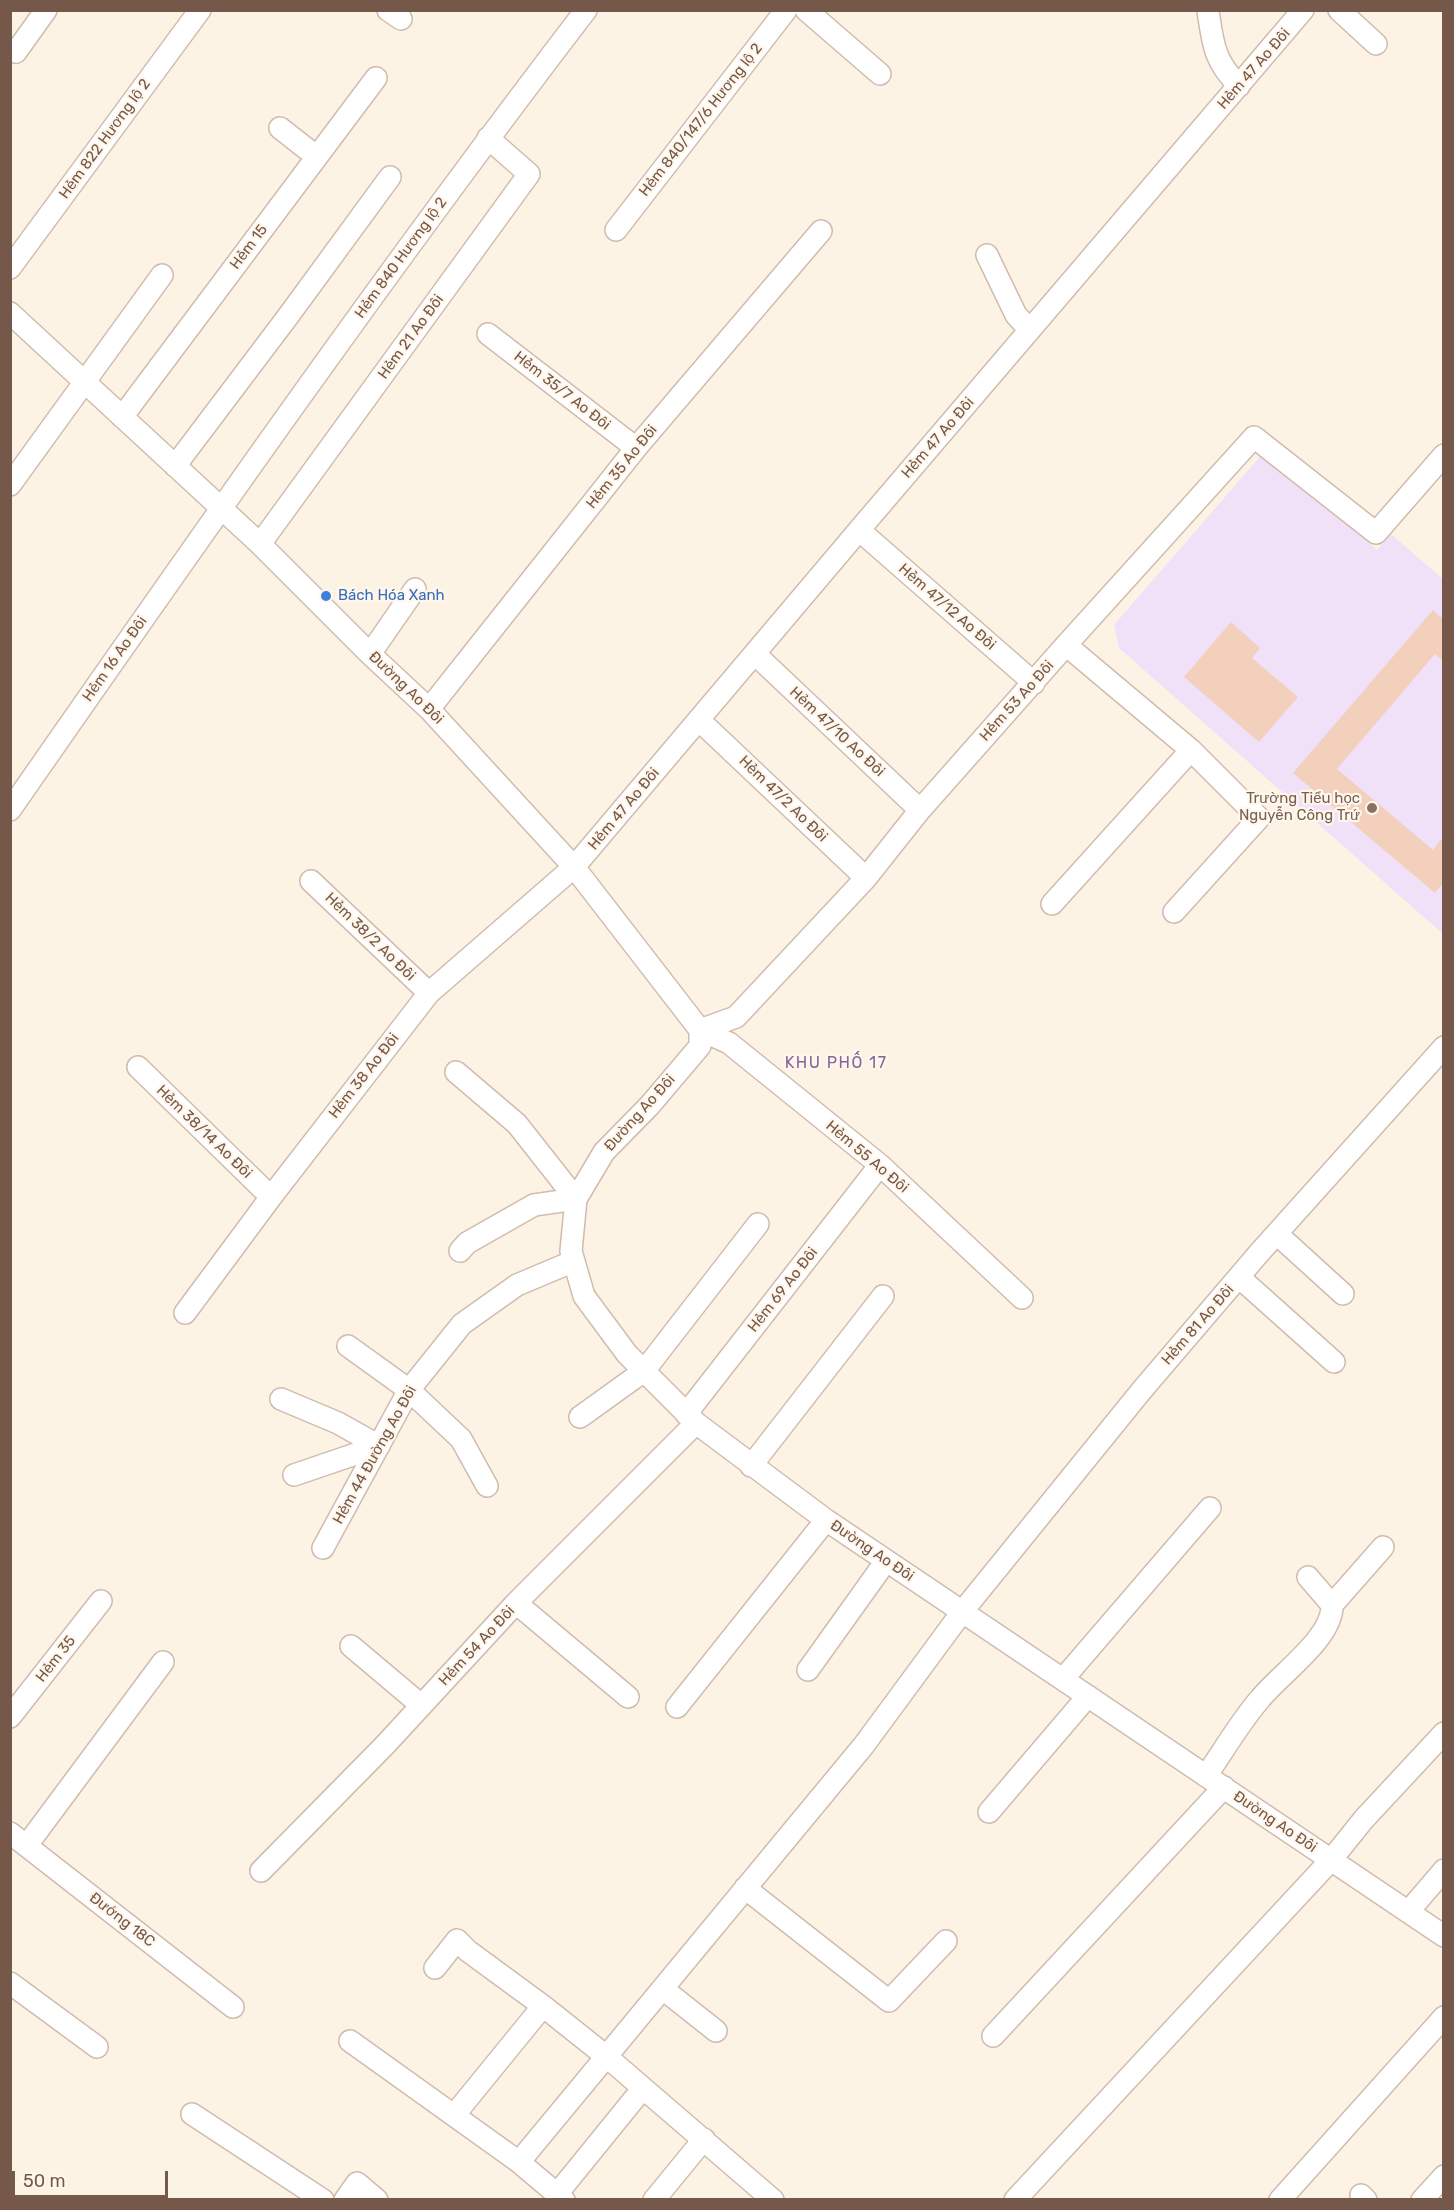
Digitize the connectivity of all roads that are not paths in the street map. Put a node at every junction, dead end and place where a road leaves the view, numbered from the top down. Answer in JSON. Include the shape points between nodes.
{"nodes":[{"id":1,"x":46,"y":10,"type":"edge"},
{"id":2,"x":200,"y":10,"type":"edge"},
{"id":3,"x":586,"y":10,"type":"edge"},
{"id":4,"x":786,"y":10,"type":"edge"},
{"id":5,"x":806,"y":10,"type":"edge"},
{"id":6,"x":1303,"y":10,"type":"edge"},
{"id":7,"x":1339,"y":10,"type":"edge"},
{"id":8,"x":1208,"y":11,"type":"edge"},
{"id":9,"x":1376,"y":44,"type":"dead end"},
{"id":10,"x":10,"y":50,"type":"edge"},
{"id":11,"x":880,"y":74,"type":"dead end"},
{"id":12,"x":376,"y":78,"type":"dead end"},
{"id":13,"x":1239,"y":86,"type":"junction"},
{"id":14,"x":280,"y":128,"type":"dead end"},
{"id":15,"x":488,"y":138,"type":"junction"},
{"id":16,"x":316,"y":157,"type":"junction"},
{"id":17,"x":390,"y":177,"type":"dead end"},
{"id":18,"x":616,"y":230,"type":"dead end"},
{"id":19,"x":821,"y":231,"type":"dead end"},
{"id":20,"x":987,"y":255,"type":"dead end"},
{"id":21,"x":10,"y":268,"type":"edge"},
{"id":22,"x":162,"y":275,"type":"dead end"},
{"id":23,"x":10,"y":313,"type":"edge"},
{"id":24,"x":1030,"y":330,"type":"junction"},
{"id":25,"x":488,"y":334,"type":"dead end"},
{"id":26,"x":84,"y":382,"type":"junction"},
{"id":27,"x":122,"y":417,"type":"junction"},
{"id":28,"x":636,"y":448,"type":"junction"},
{"id":29,"x":1443,"y":455,"type":"edge"},
{"id":30,"x":175,"y":466,"type":"junction"},
{"id":31,"x":10,"y":485,"type":"edge"},
{"id":32,"x":220,"y":508,"type":"junction"},
{"id":33,"x":859,"y":530,"type":"junction"},
{"id":34,"x":260,"y":544,"type":"junction"},
{"id":35,"x":415,"y":589,"type":"dead end"},
{"id":36,"x":1066,"y":645,"type":"junction"},
{"id":37,"x":370,"y":654,"type":"junction"},
{"id":38,"x":755,"y":654,"type":"junction"},
{"id":39,"x":1034,"y":683,"type":"junction"},
{"id":40,"x":429,"y":709,"type":"junction"},
{"id":41,"x":699,"y":720,"type":"junction"},
{"id":42,"x":1191,"y":750,"type":"junction"},
{"id":43,"x":10,"y":810,"type":"edge"},
{"id":44,"x":920,"y":810,"type":"junction"},
{"id":45,"x":574,"y":867,"type":"junction"},
{"id":46,"x":866,"y":878,"type":"junction"},
{"id":47,"x":311,"y":881,"type":"dead end"},
{"id":48,"x":1052,"y":904,"type":"dead end"},
{"id":49,"x":1174,"y":912,"type":"dead end"},
{"id":50,"x":429,"y":993,"type":"junction"},
{"id":51,"x":700,"y":1030,"type":"junction"},
{"id":52,"x":1443,"y":1047,"type":"edge"},
{"id":53,"x":138,"y":1068,"type":"dead end"},
{"id":54,"x":456,"y":1072,"type":"dead end"},
{"id":55,"x":880,"y":1165,"type":"junction"},
{"id":56,"x":271,"y":1197,"type":"junction"},
{"id":57,"x":576,"y":1199,"type":"junction"},
{"id":58,"x":758,"y":1224,"type":"dead end"},
{"id":59,"x":1277,"y":1234,"type":"junction"},
{"id":60,"x":460,"y":1251,"type":"dead end"},
{"id":61,"x":574,"y":1261,"type":"junction"},
{"id":62,"x":1240,"y":1278,"type":"junction"},
{"id":63,"x":1343,"y":1294,"type":"dead end"},
{"id":64,"x":884,"y":1296,"type":"dead end"},
{"id":65,"x":1022,"y":1298,"type":"dead end"},
{"id":66,"x":185,"y":1313,"type":"dead end"},
{"id":67,"x":348,"y":1346,"type":"dead end"},
{"id":68,"x":1334,"y":1362,"type":"dead end"},
{"id":69,"x":644,"y":1371,"type":"junction"},
{"id":70,"x":409,"y":1390,"type":"junction"},
{"id":71,"x":281,"y":1399,"type":"dead end"},
{"id":72,"x":580,"y":1417,"type":"dead end"},
{"id":73,"x":691,"y":1418,"type":"junction"},
{"id":74,"x":379,"y":1446,"type":"junction"},
{"id":75,"x":751,"y":1466,"type":"junction"},
{"id":76,"x":294,"y":1475,"type":"dead end"},
{"id":77,"x":487,"y":1486,"type":"dead end"},
{"id":78,"x":1210,"y":1508,"type":"dead end"},
{"id":79,"x":826,"y":1520,"type":"junction"},
{"id":80,"x":1383,"y":1547,"type":"dead end"},
{"id":81,"x":323,"y":1548,"type":"dead end"},
{"id":82,"x":886,"y":1561,"type":"junction"},
{"id":83,"x":1308,"y":1577,"type":"dead end"},
{"id":84,"x":101,"y":1601,"type":"dead end"},
{"id":85,"x":516,"y":1603,"type":"junction"},
{"id":86,"x":1332,"y":1605,"type":"junction"},
{"id":87,"x":962,"y":1612,"type":"junction"},
{"id":88,"x":351,"y":1646,"type":"dead end"},
{"id":89,"x":163,"y":1662,"type":"dead end"},
{"id":90,"x":808,"y":1670,"type":"dead end"},
{"id":91,"x":1064,"y":1679,"type":"junction"},
{"id":92,"x":1088,"y":1696,"type":"junction"},
{"id":93,"x":628,"y":1697,"type":"dead end"},
{"id":94,"x":421,"y":1705,"type":"junction"},
{"id":95,"x":677,"y":1707,"type":"dead end"},
{"id":96,"x":10,"y":1717,"type":"edge"},
{"id":97,"x":1443,"y":1733,"type":"edge"},
{"id":98,"x":1206,"y":1776,"type":"junction"},
{"id":99,"x":1224,"y":1787,"type":"junction"},
{"id":100,"x":989,"y":1812,"type":"dead end"},
{"id":101,"x":19,"y":1839,"type":"edge"},
{"id":102,"x":1331,"y":1860,"type":"junction"},
{"id":103,"x":1443,"y":1870,"type":"edge"},
{"id":104,"x":261,"y":1871,"type":"dead end"},
{"id":105,"x":745,"y":1888,"type":"junction"},
{"id":106,"x":1408,"y":1912,"type":"junction"},
{"id":107,"x":1443,"y":1936,"type":"edge"},
{"id":108,"x":946,"y":1941,"type":"dead end"},
{"id":109,"x":435,"y":1968,"type":"dead end"},
{"id":110,"x":10,"y":1983,"type":"edge"},
{"id":111,"x":663,"y":1989,"type":"junction"},
{"id":112,"x":543,"y":2006,"type":"junction"},
{"id":113,"x":233,"y":2007,"type":"dead end"},
{"id":114,"x":1443,"y":2018,"type":"edge"},
{"id":115,"x":716,"y":2031,"type":"dead end"},
{"id":116,"x":993,"y":2036,"type":"dead end"},
{"id":117,"x":351,"y":2041,"type":"dead end"},
{"id":118,"x":97,"y":2047,"type":"dead end"},
{"id":119,"x":607,"y":2056,"type":"junction"},
{"id":120,"x":643,"y":2088,"type":"junction"},
{"id":121,"x":192,"y":2114,"type":"dead end"},
{"id":122,"x":455,"y":2114,"type":"junction"},
{"id":123,"x":704,"y":2139,"type":"junction"},
{"id":124,"x":519,"y":2162,"type":"junction"},
{"id":125,"x":1443,"y":2176,"type":"edge"},
{"id":126,"x":351,"y":2191,"type":"edge"},
{"id":127,"x":561,"y":2197,"type":"edge"},
{"id":128,"x":323,"y":2199,"type":"edge"},
{"id":129,"x":377,"y":2199,"type":"edge"},
{"id":130,"x":654,"y":2199,"type":"edge"},
{"id":131,"x":772,"y":2199,"type":"edge"},
{"id":132,"x":1015,"y":2199,"type":"edge"},
{"id":133,"x":1280,"y":2199,"type":"edge"},
{"id":134,"x":1422,"y":2199,"type":"edge"}],
"edges":[{"from":1,"to":10,"type":"street","via":[[16,52]]},
{"from":2,"to":21,"type":"street","name":"Hẻm 822 Hương lộ 2"},
{"from":3,"to":15,"type":"street","name":"Hẻm 840 Hương lộ 2"},
{"from":4,"to":18,"type":"street","name":"Hẻm 840/147/6 Hương lộ 2"},
{"from":5,"to":11,"type":"street"},
{"from":6,"to":13,"type":"street","name":"Hẻm 47 Ao Đôi"},
{"from":7,"to":9,"type":"street"},
{"from":8,"to":13,"type":"street","via":[[1215,50],[1227,74]]},
{"from":12,"to":16,"type":"street","name":"Hẻm 15"},
{"from":13,"to":24,"type":"street","name":"Hẻm 47 Ao Đôi"},
{"from":14,"to":16,"type":"street"},
{"from":15,"to":32,"type":"street","name":"Hẻm 840 Hương lộ 2"},
{"from":15,"to":34,"type":"street","name":"Hẻm 21 Ao Đôi","via":[[529,174]]},
{"from":16,"to":27,"type":"street","name":"Hẻm 15"},
{"from":17,"to":30,"type":"street"},
{"from":19,"to":28,"type":"street","name":"Hẻm 35 Ao Đôi"},
{"from":20,"to":24,"type":"street","via":[[1016,315]]},
{"from":22,"to":26,"type":"street"},
{"from":23,"to":26,"type":"street","name":"Đường Ao Đôi"},
{"from":24,"to":33,"type":"street","name":"Hẻm 47 Ao Đôi"},
{"from":25,"to":28,"type":"street","name":"Hẻm 35/7 Ao Đôi"},
{"from":26,"to":27,"type":"street","name":"Đường Ao Đôi"},
{"from":26,"to":31,"type":"street"},
{"from":27,"to":30,"type":"street","name":"Đường Ao Đôi"},
{"from":28,"to":40,"type":"street","name":"Hẻm 35 Ao Đôi"},
{"from":29,"to":36,"type":"street","name":"Hẻm 53 Ao Đôi","via":[[1376,533],[1254,437]]},
{"from":30,"to":32,"type":"street","name":"Đường Ao Đôi"},
{"from":32,"to":34,"type":"street","name":"Đường Ao Đôi"},
{"from":32,"to":43,"type":"street","name":"Hẻm 16 Ao Đôi"},
{"from":33,"to":38,"type":"street","name":"Hẻm 47 Ao Đôi"},
{"from":33,"to":39,"type":"street","name":"Hẻm 47/12 Ao Đôi"},
{"from":34,"to":37,"type":"street","name":"Đường Ao Đôi"},
{"from":35,"to":37,"type":"street"},
{"from":36,"to":39,"type":"street","name":"Hẻm 53 Ao Đôi"},
{"from":36,"to":42,"type":"street"},
{"from":37,"to":40,"type":"street","name":"Đường Ao Đôi"},
{"from":38,"to":41,"type":"street","name":"Hẻm 47 Ao Đôi"},
{"from":38,"to":44,"type":"street","name":"Hẻm 47/10 Ao Đôi"},
{"from":39,"to":44,"type":"street","name":"Hẻm 53 Ao Đôi"},
{"from":40,"to":45,"type":"street","name":"Đường Ao Đôi"},
{"from":41,"to":45,"type":"street","name":"Hẻm 47 Ao Đôi"},
{"from":41,"to":46,"type":"street","name":"Hẻm 47/2 Ao Đôi"},
{"from":42,"to":48,"type":"street"},
{"from":42,"to":49,"type":"street","via":[[1259,818]]},
{"from":44,"to":46,"type":"street","name":"Hẻm 53 Ao Đôi"},
{"from":45,"to":50,"type":"street","name":"Hẻm 38 Ao Đôi"},
{"from":45,"to":51,"type":"street","name":"Đường Ao Đôi"},
{"from":46,"to":51,"type":"street","name":"Hẻm 53 Ao Đôi","via":[[735,1017]]},
{"from":47,"to":50,"type":"street","name":"Hẻm 38/2 Ao Đôi"},
{"from":50,"to":56,"type":"street","name":"Hẻm 38 Ao Đôi"},
{"from":51,"to":55,"type":"street","name":"Hẻm 55 Ao Đôi","via":[[729,1043]]},
{"from":51,"to":57,"type":"street","name":"Đường Ao Đôi","via":[[700,1046],[651,1105],[604,1152]]},
{"from":52,"to":59,"type":"street","name":"Hẻm 81 Ao Đôi"},
{"from":53,"to":56,"type":"street","name":"Hẻm 38/14 Ao Đôi"},
{"from":54,"to":57,"type":"street","via":[[517,1124]]},
{"from":55,"to":65,"type":"street","name":"Hẻm 55 Ao Đôi"},
{"from":55,"to":73,"type":"street","name":"Hẻm 69 Ao Đôi"},
{"from":56,"to":66,"type":"street","name":"Hẻm 38 Ao Đôi"},
{"from":57,"to":60,"type":"street","via":[[534,1205],[466,1243]]},
{"from":57,"to":61,"type":"street","name":"Đường Ao Đôi","via":[[571,1251]]},
{"from":58,"to":69,"type":"street"},
{"from":59,"to":62,"type":"street","name":"Hẻm 81 Ao Đôi"},
{"from":59,"to":63,"type":"street"},
{"from":61,"to":69,"type":"street","name":"Đường Ao Đôi","via":[[584,1296]]},
{"from":61,"to":70,"type":"street","name":"Hẻm 44 Đường Ao Đôi","via":[[517,1286],[462,1324]]},
{"from":62,"to":68,"type":"street"},
{"from":62,"to":87,"type":"street","name":"Hẻm 81 Ao Đôi","via":[[1142,1390]]},
{"from":64,"to":75,"type":"street"},
{"from":67,"to":70,"type":"street"},
{"from":69,"to":72,"type":"street"},
{"from":69,"to":73,"type":"street","name":"Đường Ao Đôi"},
{"from":70,"to":74,"type":"street","name":"Hẻm 44 Đường Ao Đôi"},
{"from":70,"to":77,"type":"street","via":[[461,1439]]},
{"from":71,"to":74,"type":"street"},
{"from":73,"to":75,"type":"street","name":"Đường Ao Đôi"},
{"from":73,"to":85,"type":"street","name":"Hẻm 54 Ao Đôi"},
{"from":74,"to":76,"type":"street"},
{"from":74,"to":81,"type":"street","name":"Hẻm 44 Đường Ao Đôi"},
{"from":75,"to":79,"type":"street","name":"Đường Ao Đôi"},
{"from":78,"to":91,"type":"street"},
{"from":79,"to":82,"type":"street","name":"Đường Ao Đôi"},
{"from":79,"to":95,"type":"street"},
{"from":80,"to":86,"type":"street"},
{"from":82,"to":87,"type":"street","name":"Đường Ao Đôi"},
{"from":82,"to":90,"type":"street"},
{"from":83,"to":86,"type":"street"},
{"from":84,"to":96,"type":"street","name":"Hẻm 35"},
{"from":85,"to":93,"type":"street"},
{"from":85,"to":94,"type":"street","name":"Hẻm 54 Ao Đôi"},
{"from":86,"to":98,"type":"street","via":[[1332,1616],[1320,1636],[1259,1699]]},
{"from":87,"to":91,"type":"street","name":"Đường Ao Đôi"},
{"from":87,"to":105,"type":"street","name":"Hẻm 81 Ao Đôi","via":[[864,1745]]},
{"from":88,"to":94,"type":"street"},
{"from":89,"to":101,"type":"street"},
{"from":91,"to":92,"type":"street","name":"Đường Ao Đôi"},
{"from":92,"to":98,"type":"street","name":"Đường Ao Đôi"},
{"from":92,"to":100,"type":"street"},
{"from":94,"to":104,"type":"street","name":"Hẻm 54 Ao Đôi"},
{"from":97,"to":102,"type":"street"},
{"from":98,"to":99,"type":"street","name":"Đường Ao Đôi"},
{"from":99,"to":102,"type":"street","name":"Đường Ao Đôi"},
{"from":99,"to":116,"type":"street"},
{"from":101,"to":113,"type":"street","name":"Đướng 18C"},
{"from":102,"to":106,"type":"street","name":"Đường Ao Đôi"},
{"from":102,"to":132,"type":"street"},
{"from":103,"to":106,"type":"street"},
{"from":105,"to":108,"type":"street","via":[[889,2001]]},
{"from":105,"to":111,"type":"street","name":"Hẻm 81 Ao Đôi"},
{"from":106,"to":107,"type":"street","name":"Đường Ao Đôi"},
{"from":109,"to":112,"type":"street","via":[[457,1940]]},
{"from":110,"to":118,"type":"street"},
{"from":111,"to":115,"type":"street"},
{"from":111,"to":119,"type":"street","name":"Hẻm 81 Ao Đôi"},
{"from":112,"to":119,"type":"street"},
{"from":112,"to":122,"type":"street"},
{"from":114,"to":133,"type":"street"},
{"from":117,"to":122,"type":"street"},
{"from":119,"to":120,"type":"street"},
{"from":119,"to":124,"type":"street","name":"Hẻm 81 Ao Đôi"},
{"from":120,"to":123,"type":"street"},
{"from":120,"to":127,"type":"street"},
{"from":121,"to":128,"type":"street"},
{"from":122,"to":124,"type":"street"},
{"from":123,"to":130,"type":"street"},
{"from":123,"to":131,"type":"street"},
{"from":124,"to":127,"type":"street"},
{"from":125,"to":134,"type":"street"},
{"from":126,"to":129,"type":"street"}]}
